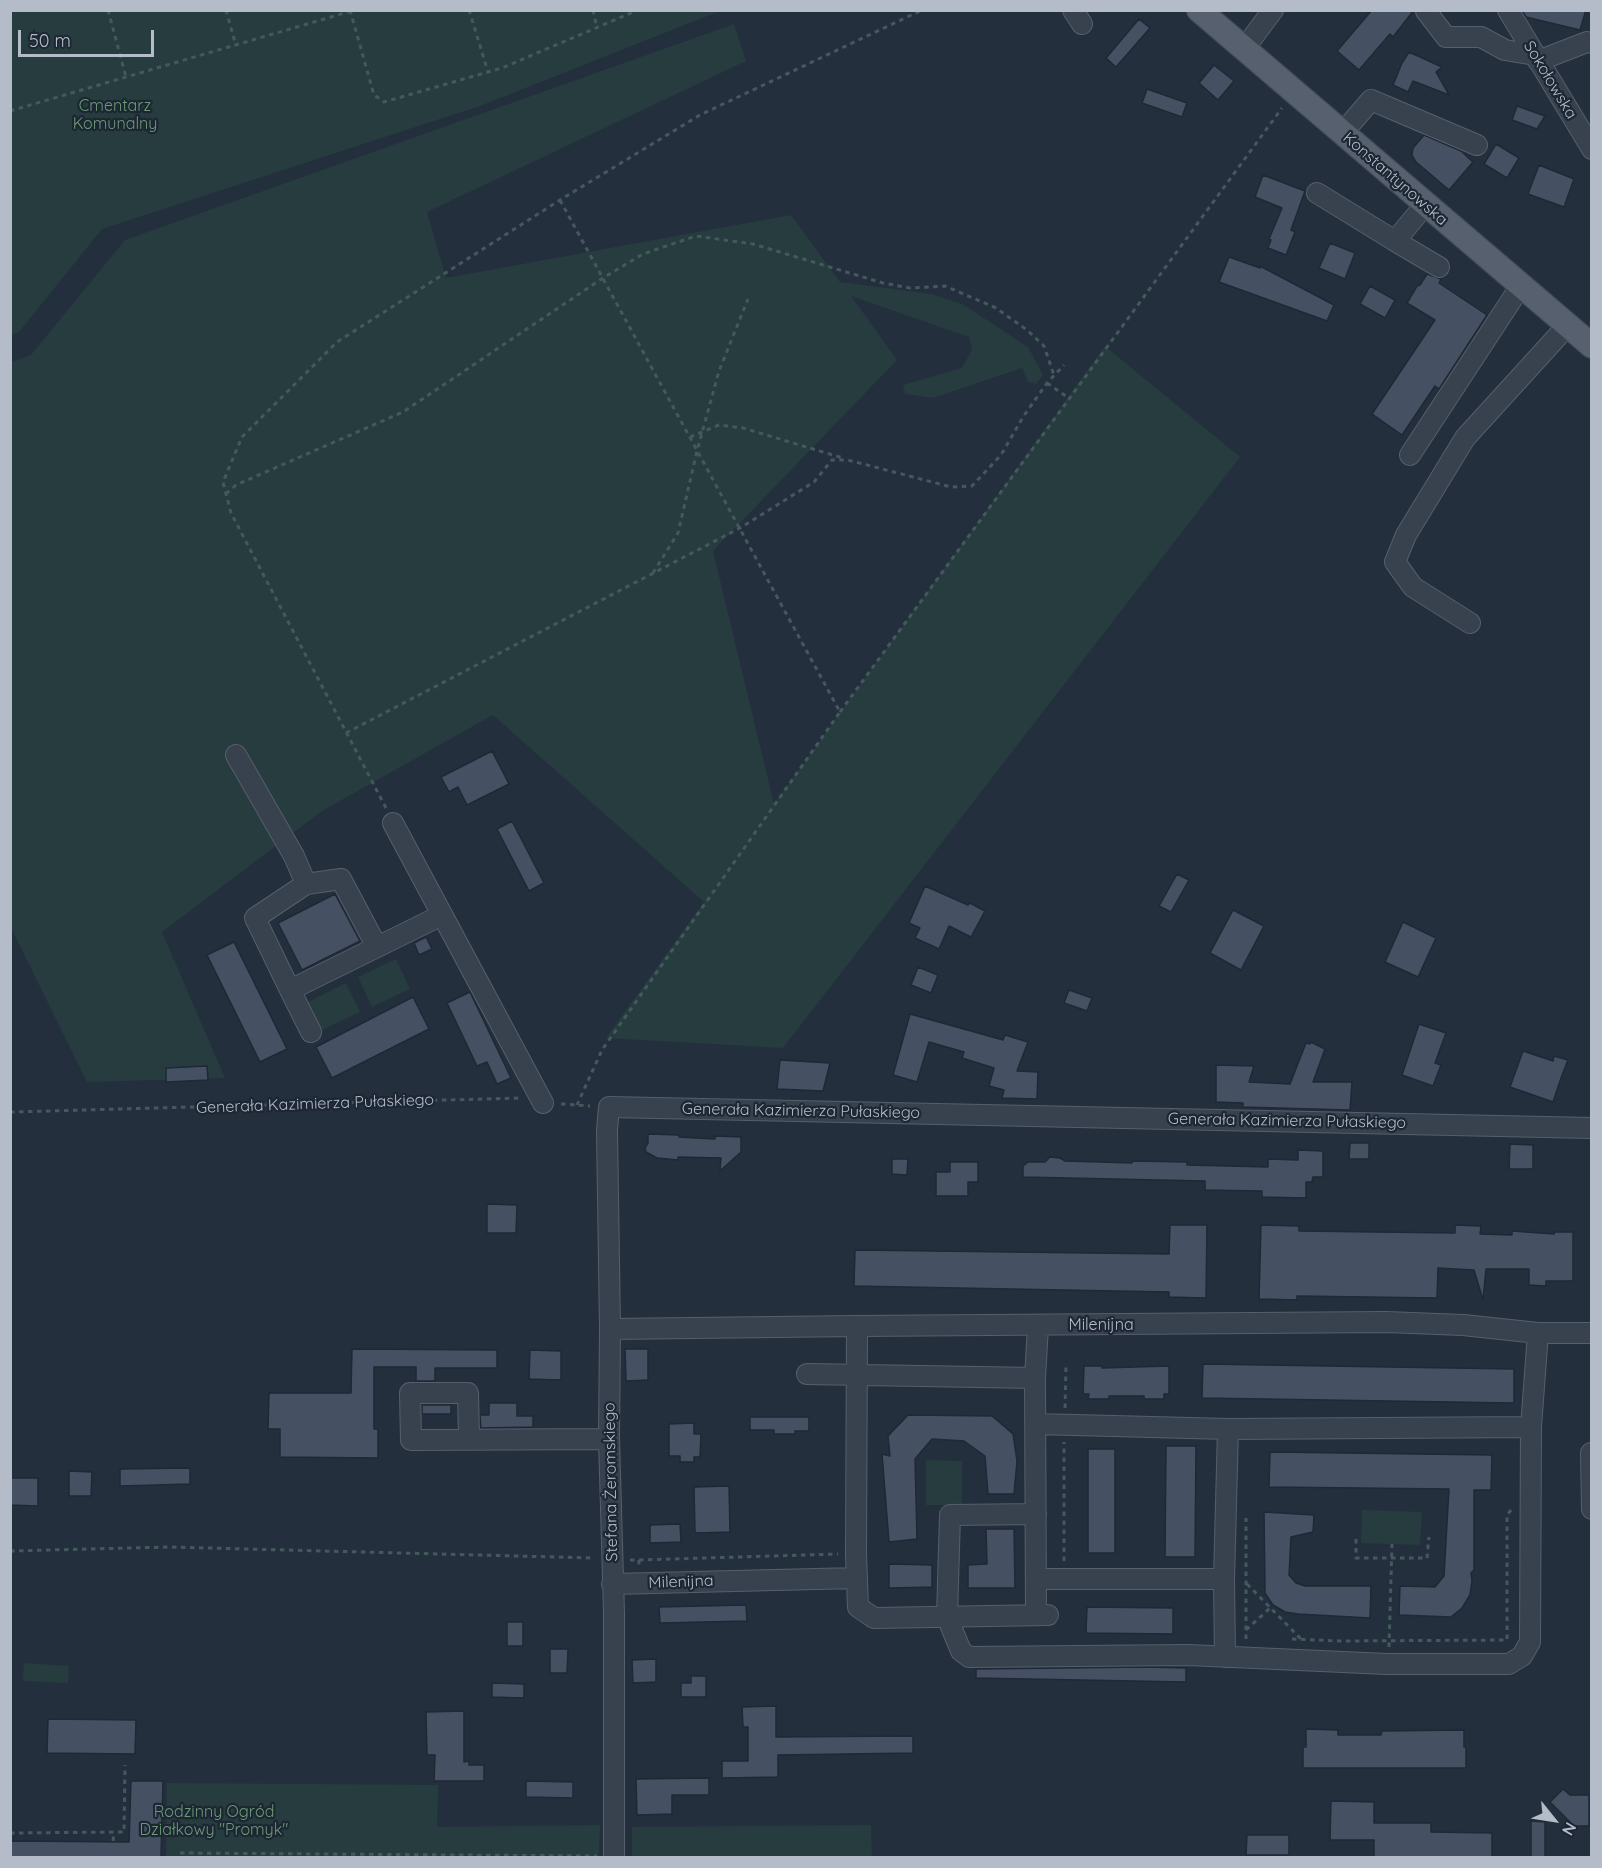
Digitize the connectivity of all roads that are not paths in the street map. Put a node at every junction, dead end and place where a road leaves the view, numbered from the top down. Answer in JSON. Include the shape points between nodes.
{"nodes":[{"id":1,"x":1199,"y":10,"type":"edge"},
{"id":2,"x":1273,"y":10,"type":"edge"},
{"id":3,"x":1508,"y":10,"type":"edge"},
{"id":4,"x":1426,"y":11,"type":"edge"},
{"id":5,"x":1592,"y":43,"type":"edge"},
{"id":6,"x":1244,"y":49,"type":"junction"},
{"id":7,"x":1536,"y":58,"type":"junction"},
{"id":8,"x":1352,"y":122,"type":"dead end"},
{"id":9,"x":1477,"y":145,"type":"dead end"},
{"id":10,"x":1592,"y":150,"type":"edge"},
{"id":11,"x":1317,"y":193,"type":"dead end"},
{"id":12,"x":1425,"y":205,"type":"junction"},
{"id":13,"x":1395,"y":241,"type":"junction"},
{"id":14,"x":1439,"y":267,"type":"dead end"},
{"id":15,"x":1520,"y":286,"type":"junction"},
{"id":16,"x":1567,"y":326,"type":"junction"},
{"id":17,"x":1592,"y":346,"type":"edge"},
{"id":18,"x":1410,"y":455,"type":"dead end"},
{"id":19,"x":1470,"y":623,"type":"dead end"},
{"id":20,"x":236,"y":755,"type":"dead end"},
{"id":21,"x":393,"y":823,"type":"road end"},
{"id":22,"x":306,"y":884,"type":"junction"},
{"id":23,"x":442,"y":915,"type":"junction"},
{"id":24,"x":377,"y":947,"type":"junction"},
{"id":25,"x":291,"y":990,"type":"junction"},
{"id":26,"x":311,"y":1032,"type":"dead end"},
{"id":27,"x":543,"y":1103,"type":"road end"},
{"id":28,"x":609,"y":1107,"type":"joint"},
{"id":29,"x":1592,"y":1128,"type":"edge"},
{"id":30,"x":857,"y":1326,"type":"junction"},
{"id":31,"x":1038,"y":1326,"type":"junction"},
{"id":32,"x":610,"y":1329,"type":"junction"},
{"id":33,"x":1538,"y":1333,"type":"junction"},
{"id":34,"x":1592,"y":1333,"type":"edge"},
{"id":35,"x":807,"y":1374,"type":"dead end"},
{"id":36,"x":857,"y":1374,"type":"junction"},
{"id":37,"x":1035,"y":1378,"type":"junction"},
{"id":38,"x":1036,"y":1424,"type":"junction"},
{"id":39,"x":1531,"y":1427,"type":"junction"},
{"id":40,"x":1228,"y":1429,"type":"junction"},
{"id":41,"x":609,"y":1439,"type":"junction"},
{"id":42,"x":469,"y":1440,"type":"dead end"},
{"id":43,"x":1591,"y":1453,"type":"edge"},
{"id":44,"x":1592,"y":1509,"type":"edge"},
{"id":45,"x":1036,"y":1514,"type":"junction"},
{"id":46,"x":857,"y":1578,"type":"junction"},
{"id":47,"x":1036,"y":1579,"type":"junction"},
{"id":48,"x":1224,"y":1579,"type":"junction"},
{"id":49,"x":612,"y":1584,"type":"junction"},
{"id":50,"x":947,"y":1617,"type":"junction"},
{"id":51,"x":1225,"y":1657,"type":"junction"},
{"id":52,"x":614,"y":1857,"type":"edge"}],
"edges":[{"from":1,"to":6,"type":"main road","name":"Konstantynowska"},
{"from":2,"to":6,"type":"street"},
{"from":3,"to":7,"type":"street","name":"Sokołowska"},
{"from":4,"to":7,"type":"street","via":[[1446,37],[1481,38],[1505,50]]},
{"from":5,"to":7,"type":"street"},
{"from":6,"to":12,"type":"main road","name":"Konstantynowska"},
{"from":7,"to":10,"type":"street","name":"Sokołowska"},
{"from":8,"to":9,"type":"street","via":[[1371,100]]},
{"from":11,"to":13,"type":"street"},
{"from":12,"to":13,"type":"street"},
{"from":12,"to":15,"type":"main road","name":"Konstantynowska"},
{"from":13,"to":14,"type":"street"},
{"from":15,"to":16,"type":"main road","name":"Konstantynowska"},
{"from":15,"to":18,"type":"street"},
{"from":16,"to":17,"type":"main road","name":"Konstantynowska"},
{"from":16,"to":19,"type":"street","via":[[1465,438],[1406,535],[1395,562],[1413,587]]},
{"from":20,"to":22,"type":"street"},
{"from":21,"to":23,"type":"street"},
{"from":22,"to":24,"type":"street","via":[[341,879]]},
{"from":22,"to":25,"type":"street","via":[[255,918]]},
{"from":23,"to":24,"type":"street"},
{"from":23,"to":27,"type":"street"},
{"from":24,"to":25,"type":"street"},
{"from":25,"to":26,"type":"street"},
{"from":28,"to":29,"type":"street","name":"Generała Kazimierza Pułaskiego"},
{"from":28,"to":32,"type":"street","name":"Stefana Żeromskiego"},
{"from":30,"to":31,"type":"street","name":"Milenijna"},
{"from":30,"to":32,"type":"street","name":"Milenijna"},
{"from":30,"to":36,"type":"street"},
{"from":31,"to":33,"type":"street","name":"Milenijna","via":[[1386,1322]]},
{"from":31,"to":37,"type":"street"},
{"from":32,"to":41,"type":"street","name":"Stefana Żeromskiego"},
{"from":33,"to":34,"type":"street","name":"Milenijna"},
{"from":33,"to":39,"type":"street"},
{"from":35,"to":36,"type":"street"},
{"from":36,"to":37,"type":"street"},
{"from":36,"to":46,"type":"street"},
{"from":37,"to":38,"type":"street"},
{"from":38,"to":40,"type":"street"},
{"from":38,"to":45,"type":"street"},
{"from":39,"to":40,"type":"street"},
{"from":39,"to":51,"type":"street","via":[[1530,1642],[1522,1656],[1509,1664]]},
{"from":40,"to":48,"type":"street"},
{"from":41,"to":42,"type":"street"},
{"from":41,"to":49,"type":"street","name":"Stefana Żeromskiego"},
{"from":43,"to":44,"type":"street"},
{"from":45,"to":47,"type":"street"},
{"from":45,"to":50,"type":"street","via":[[950,1515]]},
{"from":46,"to":49,"type":"street","name":"Milenijna"},
{"from":46,"to":50,"type":"street","via":[[858,1607],[874,1618]]},
{"from":47,"to":48,"type":"street"},
{"from":47,"to":50,"type":"street","via":[[1042,1615]]},
{"from":48,"to":51,"type":"street"},
{"from":49,"to":52,"type":"street","name":"Stefana Żeromskiego"},
{"from":50,"to":51,"type":"street","via":[[961,1651],[969,1657]]}]}
